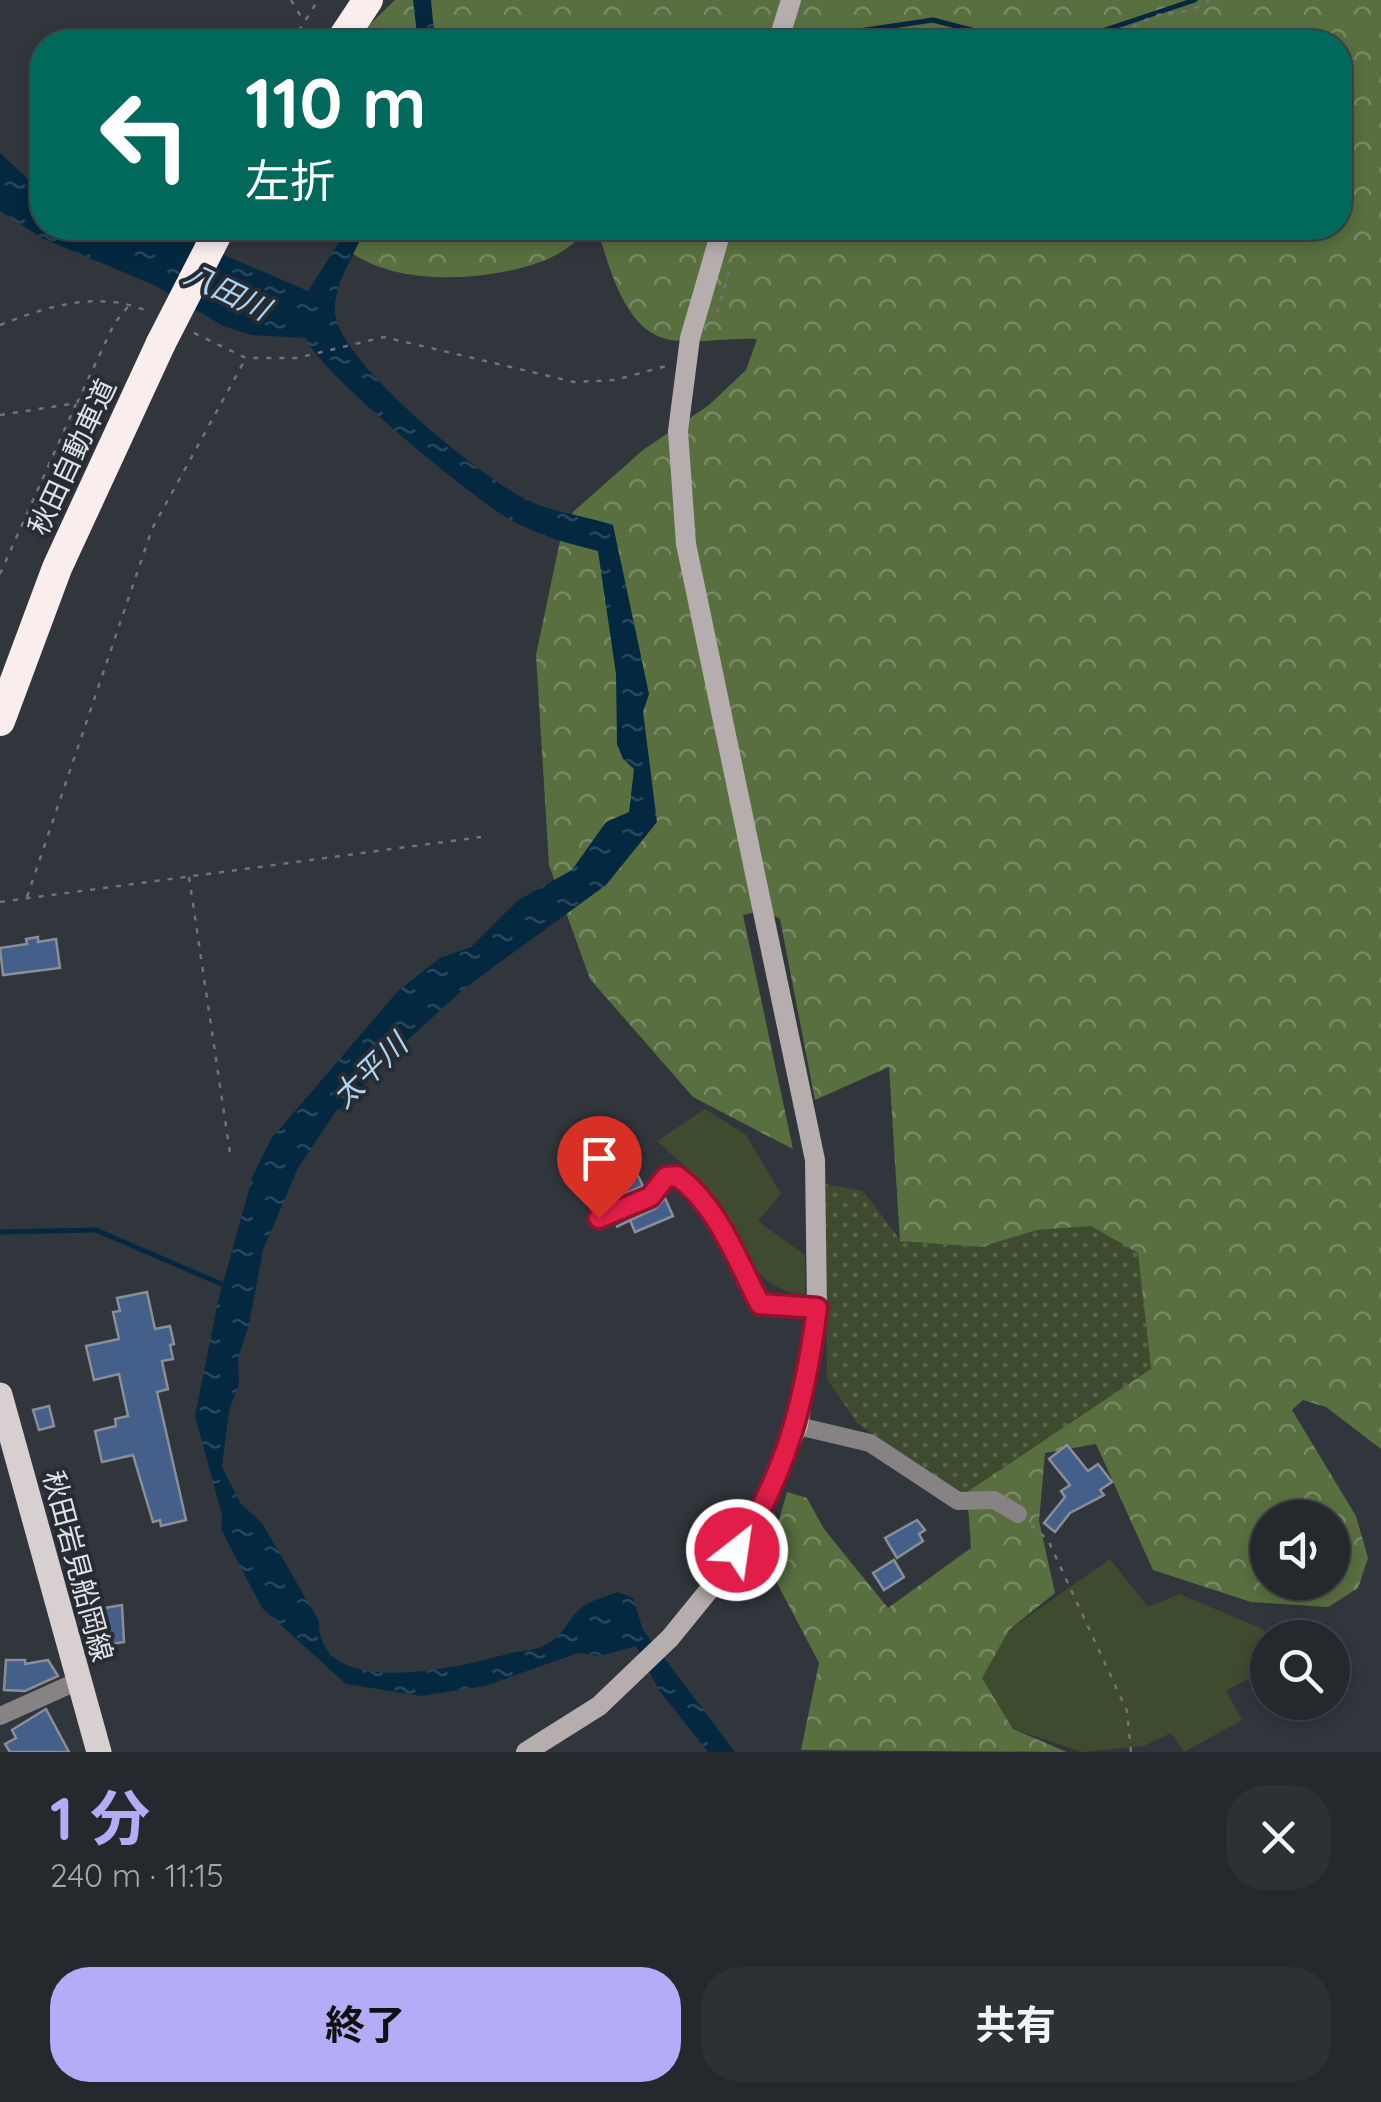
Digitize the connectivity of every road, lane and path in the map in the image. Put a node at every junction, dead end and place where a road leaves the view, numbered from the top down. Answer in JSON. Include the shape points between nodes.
{"nodes":[{"id":1,"x":291,"y":0,"type":"edge"},
{"id":2,"x":318,"y":0,"type":"edge"},
{"id":3,"x":368,"y":0,"type":"edge"},
{"id":4,"x":791,"y":0,"type":"edge"},
{"id":5,"x":1209,"y":0,"type":"edge"},
{"id":6,"x":304,"y":22,"type":"junction"},
{"id":7,"x":299,"y":30,"type":"edge"},
{"id":8,"x":348,"y":30,"type":"edge"},
{"id":9,"x":782,"y":30,"type":"edge"},
{"id":10,"x":912,"y":30,"type":"edge"},
{"id":11,"x":940,"y":30,"type":"edge"},
{"id":12,"x":1132,"y":30,"type":"edge"},
{"id":13,"x":214,"y":240,"type":"edge"},
{"id":14,"x":719,"y":240,"type":"edge"},
{"id":15,"x":0,"y":325,"type":"edge"},
{"id":16,"x":686,"y":361,"type":"junction"},
{"id":17,"x":77,"y":403,"type":"junction"},
{"id":18,"x":0,"y":415,"type":"edge"},
{"id":19,"x":0,"y":574,"type":"edge"},
{"id":20,"x":0,"y":721,"type":"edge"},
{"id":21,"x":481,"y":838,"type":"dead end"},
{"id":22,"x":189,"y":876,"type":"junction"},
{"id":23,"x":27,"y":897,"type":"junction"},
{"id":24,"x":0,"y":902,"type":"edge"},
{"id":25,"x":231,"y":1160,"type":"dead end"},
{"id":26,"x":599,"y":1218,"type":"dead end"},
{"id":27,"x":817,"y":1308,"type":"junction"},
{"id":28,"x":0,"y":1395,"type":"edge"},
{"id":29,"x":798,"y":1426,"type":"junction"},
{"id":30,"x":1018,"y":1514,"type":"joint"},
{"id":31,"x":78,"y":1681,"type":"junction"},
{"id":32,"x":0,"y":1716,"type":"edge"},
{"id":33,"x":99,"y":1752,"type":"edge"},
{"id":34,"x":526,"y":1752,"type":"edge"},
{"id":35,"x":1131,"y":1752,"type":"edge"}],
"edges":[{"from":1,"to":6,"type":"path"},
{"from":2,"to":6,"type":"path"},
{"from":3,"to":8,"type":"highway"},
{"from":4,"to":9,"type":"street"},
{"from":5,"to":12,"type":"path","via":[[1186,14],[1151,17]]},
{"from":6,"to":7,"type":"path"},
{"from":10,"to":11,"type":"path"},
{"from":13,"to":20,"type":"highway","name":"秋田自動車道","bridge":true,"via":[[57,568]]},
{"from":14,"to":16,"type":"street"},
{"from":15,"to":17,"type":"path","via":[[58,305],[131,303]]},
{"from":16,"to":23,"type":"path","via":[[615,380],[574,382],[384,337],[298,358],[246,358],[152,529]]},
{"from":16,"to":27,"type":"street","via":[[678,431],[686,544],[815,1160]]},
{"from":17,"to":18,"type":"path"},
{"from":17,"to":19,"type":"path"},
{"from":21,"to":22,"type":"path"},
{"from":22,"to":23,"type":"path"},
{"from":22,"to":25,"type":"path"},
{"from":23,"to":24,"type":"path"},
{"from":26,"to":27,"type":"street","via":[[650,1197],[666,1177],[677,1176],[718,1222],[760,1304]]},
{"from":27,"to":29,"type":"street"},
{"from":28,"to":31,"type":"main road","name":"秋田岩見船岡線"},
{"from":29,"to":30,"type":"street","via":[[870,1444],[958,1501],[994,1500]]},
{"from":29,"to":34,"type":"street","via":[[755,1522],[670,1638],[599,1706]]},
{"from":30,"to":35,"type":"path","via":[[1048,1540],[1127,1711]]},
{"from":31,"to":32,"type":"street"},
{"from":31,"to":33,"type":"main road","name":"秋田岩見船岡線"}]}
